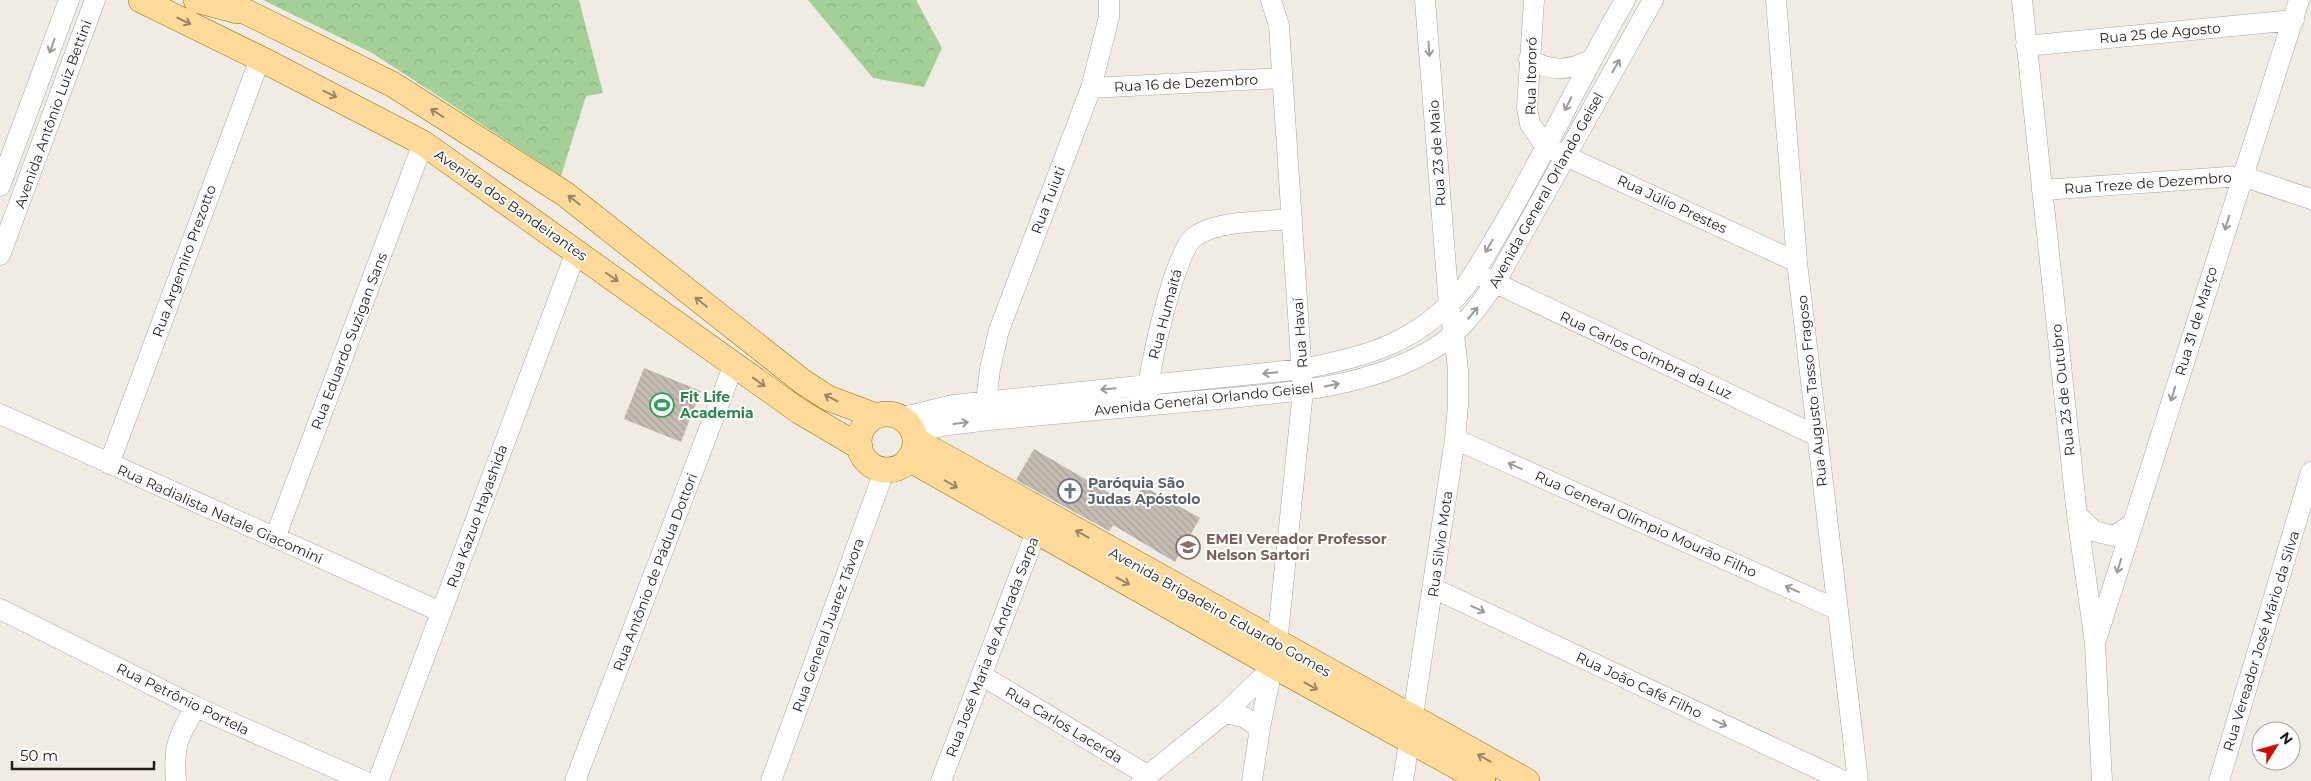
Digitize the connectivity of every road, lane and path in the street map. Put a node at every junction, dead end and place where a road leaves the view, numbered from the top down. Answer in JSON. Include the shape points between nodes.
{"nodes":[{"id":1,"x":69,"y":0,"type":"edge"},
{"id":2,"x":95,"y":0,"type":"edge"},
{"id":3,"x":141,"y":0,"type":"edge"},
{"id":4,"x":196,"y":0,"type":"edge"},
{"id":5,"x":222,"y":0,"type":"edge"},
{"id":6,"x":1109,"y":0,"type":"edge"},
{"id":7,"x":1271,"y":0,"type":"edge"},
{"id":8,"x":1425,"y":0,"type":"edge"},
{"id":9,"x":1534,"y":0,"type":"edge"},
{"id":10,"x":1625,"y":0,"type":"edge"},
{"id":11,"x":1652,"y":0,"type":"edge"},
{"id":12,"x":1776,"y":0,"type":"edge"},
{"id":13,"x":2022,"y":0,"type":"edge"},
{"id":14,"x":2299,"y":0,"type":"edge"},
{"id":15,"x":249,"y":14,"type":"junction"},
{"id":16,"x":2294,"y":20,"type":"junction"},
{"id":17,"x":2026,"y":46,"type":"junction"},
{"id":18,"x":260,"y":59,"type":"junction"},
{"id":19,"x":1529,"y":59,"type":"junction"},
{"id":20,"x":1590,"y":60,"type":"junction"},
{"id":21,"x":1282,"y":78,"type":"junction"},
{"id":22,"x":1091,"y":88,"type":"junction"},
{"id":23,"x":423,"y":143,"type":"junction"},
{"id":24,"x":1546,"y":147,"type":"junction"},
{"id":25,"x":1567,"y":155,"type":"junction"},
{"id":26,"x":2242,"y":176,"type":"junction"},
{"id":27,"x":0,"y":186,"type":"edge"},
{"id":28,"x":2042,"y":190,"type":"junction"},
{"id":29,"x":2311,"y":199,"type":"edge"},
{"id":30,"x":1292,"y":219,"type":"junction"},
{"id":31,"x":576,"y":252,"type":"junction"},
{"id":32,"x":0,"y":256,"type":"edge"},
{"id":33,"x":1797,"y":262,"type":"junction"},
{"id":34,"x":1474,"y":273,"type":"junction"},
{"id":35,"x":1494,"y":283,"type":"junction"},
{"id":36,"x":1449,"y":306,"type":"junction"},
{"id":37,"x":1454,"y":334,"type":"junction"},
{"id":38,"x":734,"y":364,"type":"junction"},
{"id":39,"x":1303,"y":369,"type":"junction"},
{"id":40,"x":1147,"y":386,"type":"junction"},
{"id":41,"x":1303,"y":391,"type":"junction"},
{"id":42,"x":986,"y":401,"type":"junction"},
{"id":43,"x":1147,"y":405,"type":"junction"},
{"id":44,"x":0,"y":414,"type":"edge"},
{"id":45,"x":903,"y":434,"type":"junction"},
{"id":46,"x":1817,"y":436,"type":"junction"},
{"id":47,"x":1455,"y":439,"type":"junction"},
{"id":48,"x":860,"y":446,"type":"junction"},
{"id":49,"x":109,"y":464,"type":"junction"},
{"id":50,"x":885,"y":470,"type":"junction"},
{"id":51,"x":2311,"y":472,"type":"edge"},
{"id":52,"x":2077,"y":515,"type":"junction"},
{"id":53,"x":1041,"y":523,"type":"junction"},
{"id":54,"x":2132,"y":524,"type":"junction"},
{"id":55,"x":275,"y":538,"type":"junction"},
{"id":56,"x":1434,"y":588,"type":"junction"},
{"id":57,"x":1836,"y":609,"type":"junction"},
{"id":58,"x":2,"y":611,"type":"edge"},
{"id":59,"x":441,"y":612,"type":"junction"},
{"id":60,"x":2095,"y":643,"type":"junction"},
{"id":61,"x":1275,"y":655,"type":"junction"},
{"id":62,"x":981,"y":675,"type":"junction"},
{"id":63,"x":196,"y":707,"type":"junction"},
{"id":64,"x":1225,"y":713,"type":"junction"},
{"id":65,"x":1260,"y":728,"type":"junction"},
{"id":66,"x":1411,"y":730,"type":"junction"},
{"id":67,"x":1144,"y":778,"type":"edge"},
{"id":68,"x":176,"y":781,"type":"edge"},
{"id":69,"x":364,"y":781,"type":"edge"},
{"id":70,"x":378,"y":781,"type":"edge"},
{"id":71,"x":575,"y":781,"type":"edge"},
{"id":72,"x":771,"y":781,"type":"edge"},
{"id":73,"x":941,"y":781,"type":"edge"},
{"id":74,"x":1252,"y":781,"type":"edge"},
{"id":75,"x":1403,"y":781,"type":"edge"},
{"id":76,"x":1482,"y":781,"type":"edge"},
{"id":77,"x":1527,"y":781,"type":"edge"},
{"id":78,"x":1844,"y":781,"type":"edge"},
{"id":79,"x":1858,"y":781,"type":"edge"},
{"id":80,"x":2102,"y":781,"type":"edge"},
{"id":81,"x":2219,"y":781,"type":"edge"}],
"edges":[{"from":1,"to":27,"type":"street","name":"Avenida Antônio Luiz Bettini","one_way":true},
{"from":2,"to":32,"type":"street","name":"Avenida Antônio Luiz Bettini"},
{"from":3,"to":18,"type":"main road","name":"Avenida dos Bandeirantes","one_way":true},
{"from":4,"to":15,"type":"main road"},
{"from":5,"to":15,"type":"main road"},
{"from":6,"to":22,"type":"street","name":"Rua Tuiuti","via":[[1106,33]]},
{"from":7,"to":21,"type":"street","name":"Rua Havaí","via":[[1279,26]]},
{"from":8,"to":36,"type":"street","name":"Rua 23 de Maio","one_way":true},
{"from":9,"to":19,"type":"street","name":"Rua Itororó"},
{"from":10,"to":20,"type":"street","name":"Avenida General Orlando Geisel"},
{"from":25,"to":11,"type":"street","name":"Avenida General Orlando Geisel","one_way":true},
{"from":12,"to":33,"type":"street","name":"Rua Augusto Tasso Fragoso"},
{"from":13,"to":17,"type":"street","name":"Rua 23 de Outubro"},
{"from":14,"to":16,"type":"street","name":"Rua 31 de Março"},
{"from":45,"to":15,"type":"main road","one_way":true,"via":[[803,382],[565,194],[392,84]]},
{"from":16,"to":17,"type":"street","name":"Rua 25 de Agosto"},
{"from":16,"to":26,"type":"street","name":"Rua 31 de Março"},
{"from":17,"to":28,"type":"street","name":"Rua 23 de Outubro"},
{"from":18,"to":23,"type":"main road","name":"Avenida dos Bandeirantes","one_way":true},
{"from":18,"to":49,"type":"street","name":"Rua Argemiro Prezotto"},
{"from":19,"to":20,"type":"street","via":[[1544,67],[1560,69],[1577,67]]},
{"from":19,"to":24,"type":"street","name":"Rua Itororó","via":[[1527,108],[1530,124]]},
{"from":20,"to":24,"type":"street","name":"Avenida General Orlando Geisel","one_way":true},
{"from":21,"to":22,"type":"street","name":"Rua 16 de Dezembro"},
{"from":21,"to":30,"type":"street","name":"Rua Havaí"},
{"from":22,"to":42,"type":"street","name":"Rua Tuiuti","via":[[999,330]]},
{"from":23,"to":31,"type":"main road","name":"Avenida dos Bandeirantes"},
{"from":23,"to":55,"type":"street","name":"Rua Eduardo Suzigan Sans"},
{"from":24,"to":25,"type":"street","name":"Rua Júlio Prestes"},
{"from":24,"to":34,"type":"street","name":"Avenida General Orlando Geisel","one_way":true},
{"from":25,"to":33,"type":"street","name":"Rua Júlio Prestes"},
{"from":25,"to":35,"type":"street","name":"Avenida General Orlando Geisel"},
{"from":26,"to":28,"type":"street","name":"Rua Treze de Dezembro"},
{"from":26,"to":29,"type":"street","name":"Rua Treze de Dezembro"},
{"from":26,"to":54,"type":"street","name":"Rua 31 de Março","one_way":true},
{"from":28,"to":52,"type":"street","name":"Rua 23 de Outubro"},
{"from":30,"to":39,"type":"street","name":"Rua Havaí"},
{"from":30,"to":40,"type":"street","name":"Rua Humaitá","via":[[1215,226],[1192,239],[1178,262]]},
{"from":31,"to":38,"type":"main road","name":"Avenida dos Bandeirantes","one_way":true},
{"from":31,"to":59,"type":"street","name":"Rua Kazuo Hayashida"},
{"from":33,"to":46,"type":"street","name":"Rua Augusto Tasso Fragoso"},
{"from":34,"to":35,"type":"street","name":"Rua Carlos Coimbra da Luz"},
{"from":34,"to":36,"type":"street","name":"Avenida General Orlando Geisel"},
{"from":37,"to":35,"type":"street","name":"Avenida General Orlando Geisel","one_way":true,"via":[[1476,311]]},
{"from":35,"to":46,"type":"street","name":"Rua Carlos Coimbra da Luz"},
{"from":36,"to":37,"type":"street","name":"Rua Silvio Mota"},
{"from":36,"to":39,"type":"street","name":"Avenida General Orlando Geisel","via":[[1426,325],[1394,344],[1354,358]]},
{"from":41,"to":37,"type":"street","name":"Avenida General Orlando Geisel","one_way":true,"via":[[1359,379],[1402,364]]},
{"from":37,"to":47,"type":"street","name":"Rua Silvio Mota","via":[[1458,405]]},
{"from":38,"to":48,"type":"main road","name":"Avenida dos Bandeirantes","one_way":true,"via":[[799,411]]},
{"from":38,"to":71,"type":"street","name":"Rua Antônio de Pádua Dottori"},
{"from":39,"to":40,"type":"street","name":"Avenida General Orlando Geisel","one_way":true},
{"from":39,"to":41,"type":"street","name":"Rua Havaí"},
{"from":40,"to":42,"type":"street","name":"Avenida General Orlando Geisel","one_way":true},
{"from":40,"to":43,"type":"street","name":"Rua Humaitá"},
{"from":41,"to":43,"type":"street","name":"Avenida General Orlando Geisel"},
{"from":41,"to":61,"type":"street","name":"Rua Havaí"},
{"from":42,"to":45,"type":"street","name":"Avenida General Orlando Geisel","via":[[954,405]]},
{"from":45,"to":43,"type":"street","name":"Avenida General Orlando Geisel","one_way":true,"via":[[964,422]]},
{"from":44,"to":49,"type":"street","name":"Rua Radialista Natale Giacomini"},
{"from":45,"to":48,"type":"main road","via":[[863,428]]},
{"from":45,"to":50,"type":"main road","via":[[894,469]]},
{"from":45,"to":53,"type":"main road","name":"Avenida Brigadeiro Eduardo Gomes"},
{"from":46,"to":57,"type":"street","name":"Rua Augusto Tasso Fragoso"},
{"from":47,"to":56,"type":"street","name":"Rua Silvio Mota"},
{"from":57,"to":47,"type":"street","name":"Rua General Olímpio Mourão Filho","one_way":true},
{"from":48,"to":50,"type":"main road","via":[[868,462]]},
{"from":49,"to":55,"type":"street","name":"Rua Radialista Natale Giacomini"},
{"from":50,"to":72,"type":"street","name":"Rua General Juarez Távora"},
{"from":51,"to":81,"type":"street","name":"Rua Vereador José Mário da Silva"},
{"from":52,"to":54,"type":"street","via":[[2094,531],[2114,536]]},
{"from":52,"to":60,"type":"street","name":"Rua 23 de Outubro"},
{"from":53,"to":61,"type":"main road","name":"Avenida Brigadeiro Eduardo Gomes"},
{"from":53,"to":62,"type":"street","name":"Rua José Maria de Andrada Sarpa"},
{"from":54,"to":60,"type":"street","name":"Rua 31 de Março","one_way":true},
{"from":55,"to":59,"type":"street","name":"Rua Radialista Natale Giacomini"},
{"from":56,"to":66,"type":"street","name":"Rua Silvio Mota"},
{"from":56,"to":78,"type":"street","name":"Rua João Café Filho","one_way":true},
{"from":57,"to":79,"type":"street","name":"Rua Augusto Tasso Fragoso"},
{"from":58,"to":63,"type":"street","name":"Rua Petrônio Portela"},
{"from":59,"to":70,"type":"street","name":"Rua Kazuo Hayashida"},
{"from":60,"to":80,"type":"street","name":"Rua 23 de Outubro"},
{"from":61,"to":64,"type":"street"},
{"from":61,"to":65,"type":"street","name":"Rua Havaí"},
{"from":61,"to":66,"type":"main road","name":"Avenida Brigadeiro Eduardo Gomes"},
{"from":62,"to":67,"type":"street","name":"Rua Carlos Lacerda"},
{"from":62,"to":73,"type":"street","name":"Rua José Maria de Andrada Sarpa"},
{"from":63,"to":68,"type":"street","via":[[181,730],[174,757]]},
{"from":63,"to":69,"type":"street","name":"Rua Petrônio Portela"},
{"from":64,"to":65,"type":"street","via":[[1244,717]]},
{"from":64,"to":67,"type":"street"},
{"from":65,"to":74,"type":"street","name":"Rua Havaí"},
{"from":66,"to":75,"type":"street","name":"Rua Silvio Mota"},
{"from":66,"to":76,"type":"main road","name":"Avenida Brigadeiro Eduardo Gomes"},
{"from":77,"to":66,"type":"main road","name":"Avenida Brigadeiro Eduardo Gomes","one_way":true}]}
